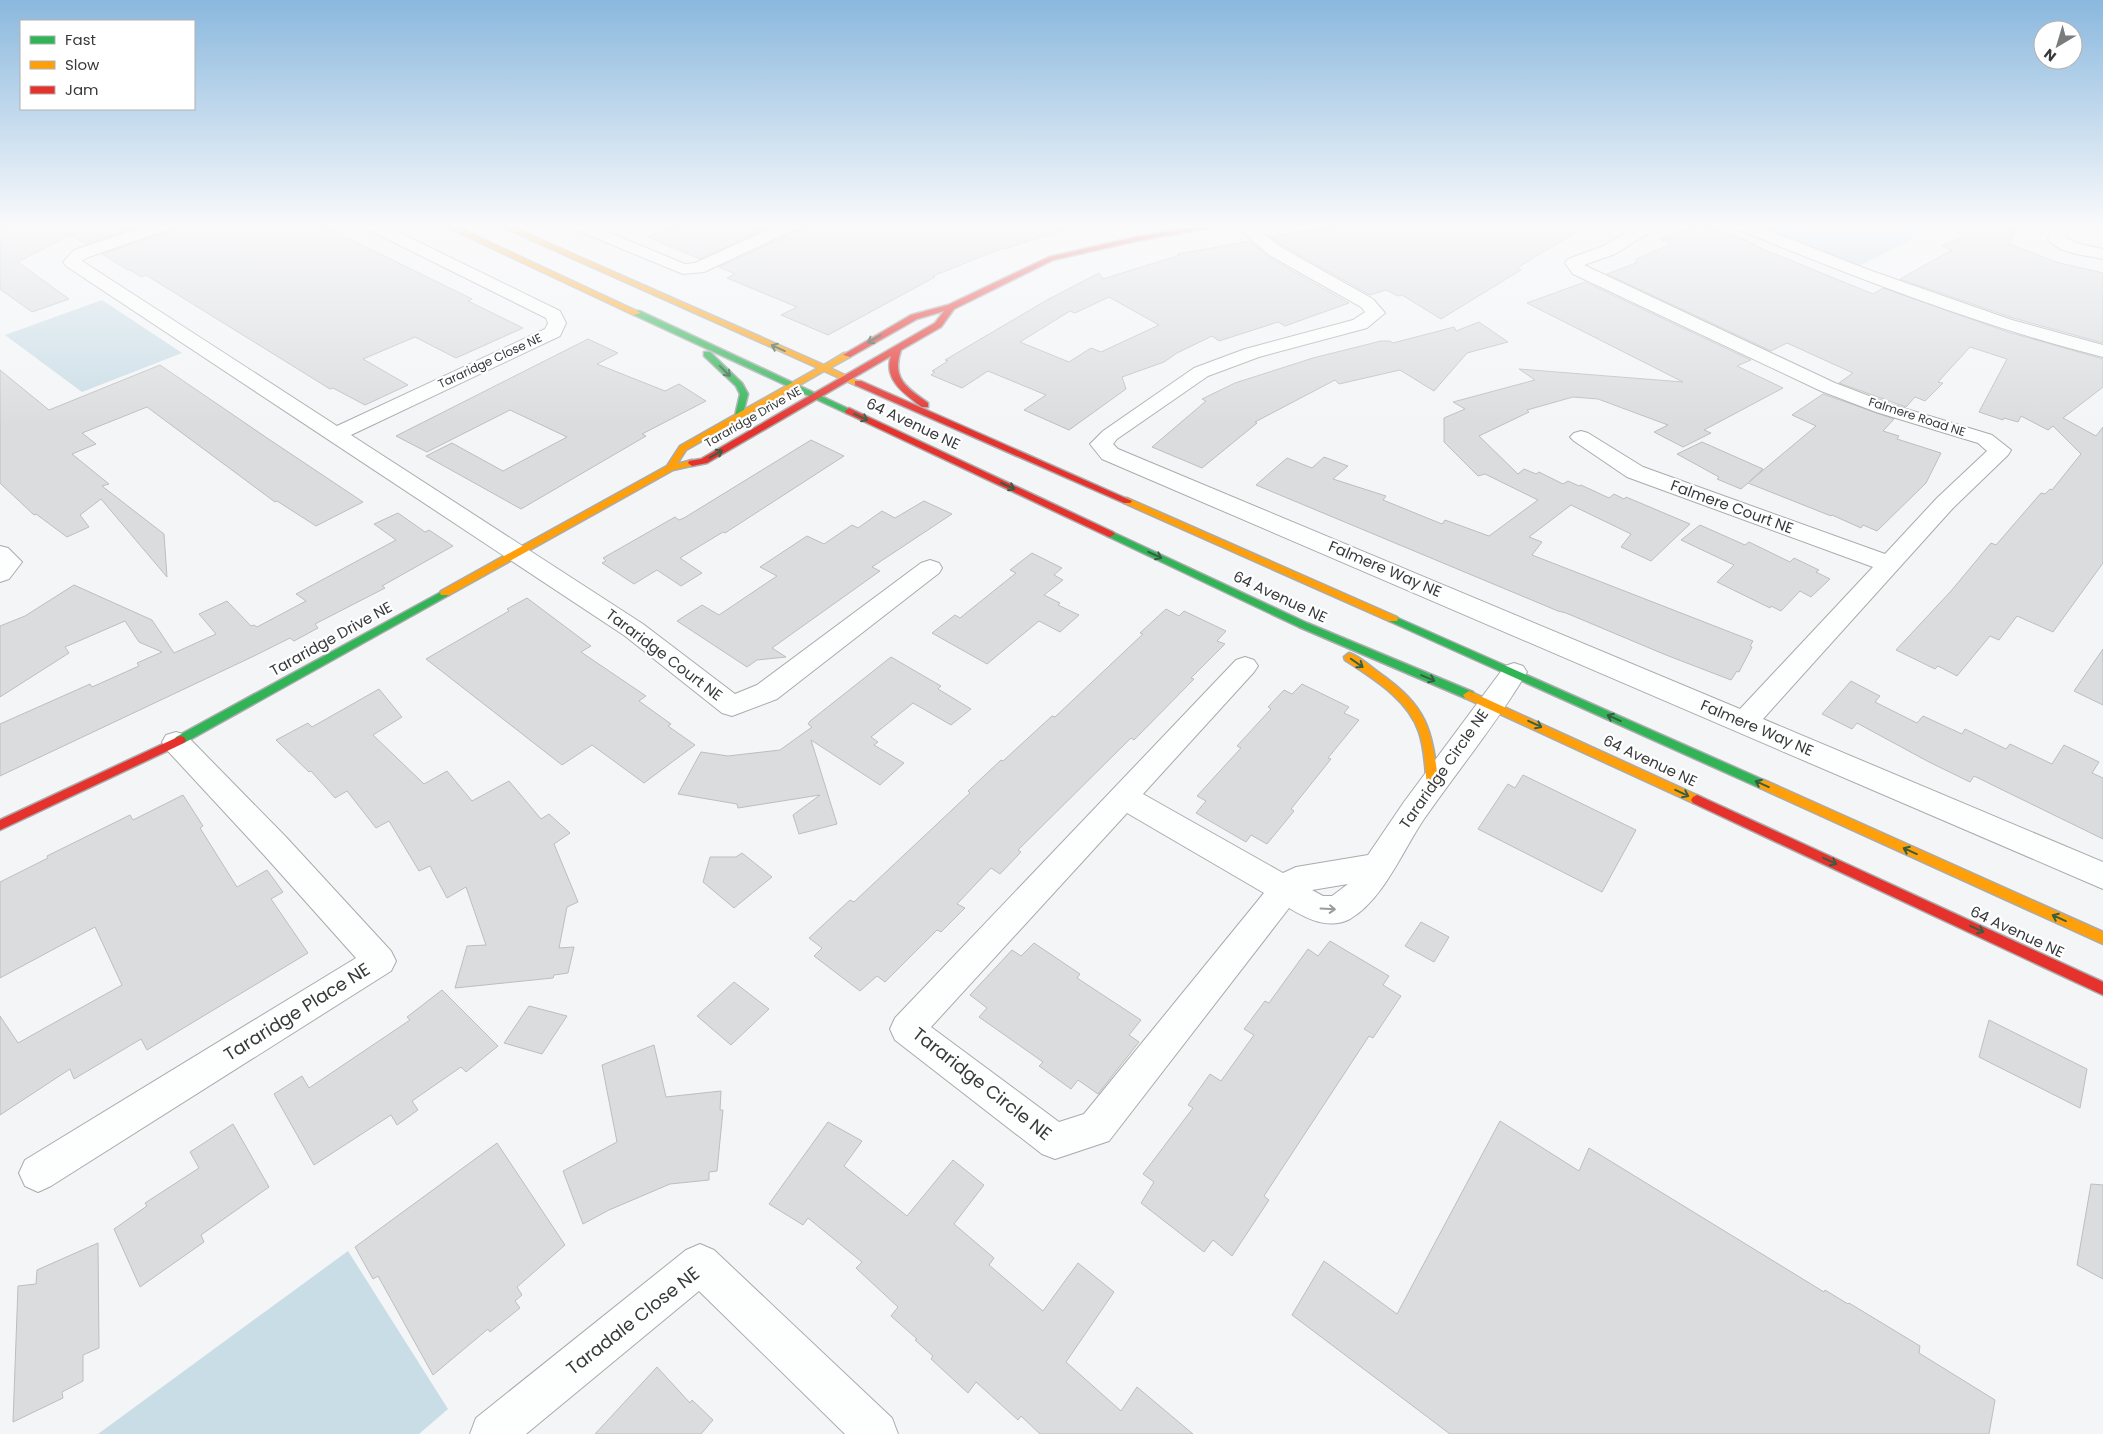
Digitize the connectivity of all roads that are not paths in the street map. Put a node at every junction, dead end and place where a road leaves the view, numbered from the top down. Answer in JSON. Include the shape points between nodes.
{"nodes":[{"id":1,"x":118,"y":292,"type":"edge"},
{"id":2,"x":507,"y":292,"type":"edge"},
{"id":3,"x":590,"y":292,"type":"edge"},
{"id":4,"x":652,"y":292,"type":"edge"},
{"id":5,"x":982,"y":292,"type":"edge"},
{"id":6,"x":1347,"y":292,"type":"edge"},
{"id":7,"x":1626,"y":292,"type":"edge"},
{"id":8,"x":1914,"y":292,"type":"edge"},
{"id":9,"x":951,"y":307,"type":"junction"},
{"id":10,"x":690,"y":338,"type":"junction"},
{"id":11,"x":897,"y":349,"type":"junction"},
{"id":12,"x":2103,"y":351,"type":"edge"},
{"id":13,"x":823,"y":368,"type":"junction"},
{"id":14,"x":845,"y":378,"type":"junction"},
{"id":15,"x":793,"y":385,"type":"junction"},
{"id":16,"x":817,"y":396,"type":"junction"},
{"id":17,"x":739,"y":416,"type":"junction"},
{"id":18,"x":946,"y":423,"type":"junction"},
{"id":19,"x":336,"y":434,"type":"junction"},
{"id":20,"x":1581,"y":437,"type":"dead end"},
{"id":21,"x":670,"y":468,"type":"junction"},
{"id":22,"x":0,"y":553,"type":"edge"},
{"id":23,"x":518,"y":553,"type":"junction"},
{"id":24,"x":1889,"y":564,"type":"junction"},
{"id":25,"x":930,"y":568,"type":"dead end"},
{"id":26,"x":0,"y":574,"type":"edge"},
{"id":27,"x":1303,"y":625,"type":"junction"},
{"id":28,"x":1244,"y":666,"type":"dead end"},
{"id":29,"x":1514,"y":672,"type":"junction"},
{"id":30,"x":1490,"y":704,"type":"junction"},
{"id":31,"x":1744,"y":722,"type":"junction"},
{"id":32,"x":176,"y":742,"type":"junction"},
{"id":33,"x":1433,"y":786,"type":"junction"},
{"id":34,"x":1124,"y":797,"type":"junction"},
{"id":35,"x":0,"y":825,"type":"edge"},
{"id":36,"x":2103,"y":876,"type":"edge"},
{"id":37,"x":1284,"y":891,"type":"junction"},
{"id":38,"x":2103,"y":938,"type":"edge"},
{"id":39,"x":2103,"y":989,"type":"edge"},
{"id":40,"x":38,"y":1172,"type":"dead end"},
{"id":41,"x":492,"y":1434,"type":"edge"},
{"id":42,"x":876,"y":1434,"type":"edge"}],
"edges":[{"from":1,"to":19,"type":"street"},
{"from":2,"to":19,"type":"street","name":"Tararidge Close NE","via":[[554,315],[557,323],[553,332]]},
{"from":3,"to":10,"type":"main road","name":"64 Avenue NE"},
{"from":13,"to":4,"type":"main road","name":"64 Avenue NE","one_way":true},
{"from":5,"to":9,"type":"main road"},
{"from":6,"to":31,"type":"street","name":"Falmere Way NE","via":[[1367,303],[1376,313],[1360,324],[1252,353],[1201,372],[1101,444],[1110,454]]},
{"from":7,"to":24,"type":"street","name":"Falmere Road NE","via":[[1828,387],[1883,408],[1985,439],[2000,450]]},
{"from":8,"to":12,"type":"street","via":[[2005,324]]},
{"from":9,"to":11,"type":"main road","name":"Tararidge Drive NE","via":[[938,325]]},
{"from":9,"to":13,"type":"main road","name":"Tararidge Drive NE","one_way":true,"via":[[914,317]]},
{"from":10,"to":15,"type":"main road","name":"64 Avenue NE"},
{"from":10,"to":17,"type":"main road","one_way":true,"via":[[740,386],[744,400]]},
{"from":11,"to":14,"type":"main road","name":"Tararidge Drive NE"},
{"from":11,"to":18,"type":"main road","via":[[891,366],[898,381]]},
{"from":13,"to":14,"type":"main road","name":"64 Avenue NE"},
{"from":13,"to":15,"type":"main road","name":"Tararidge Drive NE"},
{"from":14,"to":16,"type":"main road","name":"Tararidge Drive NE"},
{"from":14,"to":18,"type":"main road","name":"64 Avenue NE"},
{"from":15,"to":16,"type":"main road","name":"64 Avenue NE"},
{"from":15,"to":17,"type":"main road","name":"Tararidge Drive NE"},
{"from":21,"to":16,"type":"main road","name":"Tararidge Drive NE","one_way":true,"via":[[704,461]]},
{"from":16,"to":27,"type":"main road","name":"64 Avenue NE","one_way":true},
{"from":17,"to":21,"type":"main road","name":"Tararidge Drive NE","via":[[683,448]]},
{"from":18,"to":29,"type":"main road","name":"64 Avenue NE"},
{"from":19,"to":23,"type":"street"},
{"from":20,"to":24,"type":"street","name":"Falmere Court NE","via":[[1634,472]]},
{"from":21,"to":23,"type":"main road","name":"Tararidge Drive NE"},
{"from":22,"to":26,"type":"street","via":[[10,562]]},
{"from":23,"to":25,"type":"street","name":"Tararidge Court NE","via":[[634,630],[732,706],[767,692]]},
{"from":23,"to":32,"type":"main road","name":"Tararidge Drive NE"},
{"from":24,"to":31,"type":"street","name":"Falmere Road NE"},
{"from":27,"to":30,"type":"main road","name":"64 Avenue NE","one_way":true},
{"from":27,"to":33,"type":"main road","one_way":true,"via":[[1384,681],[1414,711],[1422,726]]},
{"from":28,"to":34,"type":"street","name":"Tararidge Circle NE"},
{"from":29,"to":30,"type":"street","name":"Tararidge Circle NE"},
{"from":38,"to":29,"type":"main road","name":"64 Avenue NE","one_way":true},
{"from":30,"to":33,"type":"street","name":"Tararidge Circle NE"},
{"from":30,"to":39,"type":"main road","name":"64 Avenue NE","one_way":true},
{"from":31,"to":36,"type":"street","name":"Falmere Way NE"},
{"from":32,"to":35,"type":"main road","name":"Tararidge Drive NE"},
{"from":32,"to":40,"type":"street","name":"Tararidge Place NE","via":[[276,846],[379,961]]},
{"from":33,"to":37,"type":"street","name":"Tararidge Circle NE","via":[[1364,886],[1338,910],[1318,909]]},
{"from":34,"to":37,"type":"street","name":"Tararidge Circle NE"},
{"from":34,"to":37,"type":"street","name":"Tararidge Circle NE","via":[[907,1029],[1055,1140],[1096,1128]]},
{"from":41,"to":42,"type":"street","name":"Taradale Close NE","via":[[700,1264]]}]}
